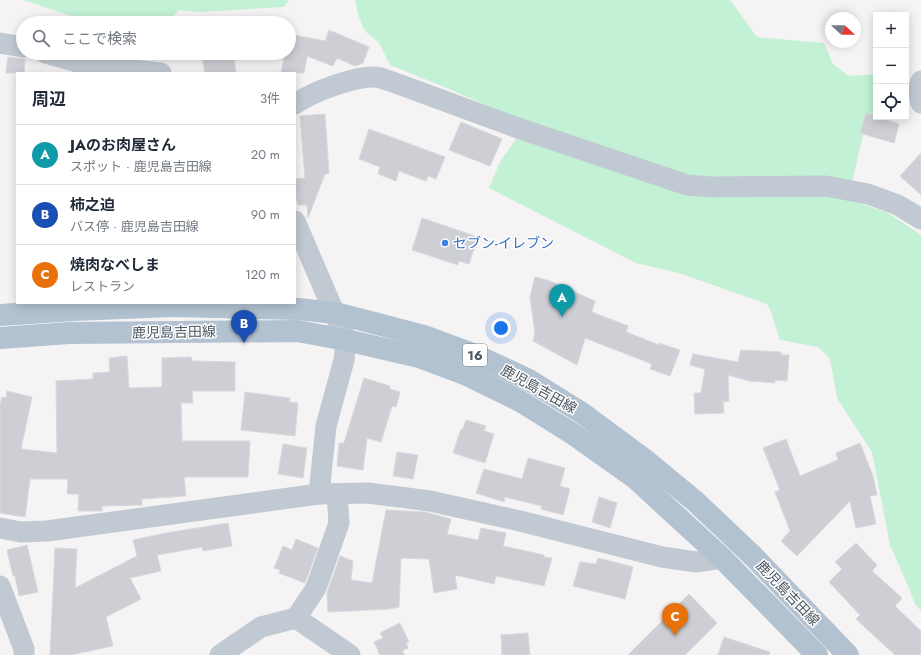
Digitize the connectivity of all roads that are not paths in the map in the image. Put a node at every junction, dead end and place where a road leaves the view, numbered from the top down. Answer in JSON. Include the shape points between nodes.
{"nodes":[{"id":1,"x":0,"y":43,"type":"edge"},
{"id":2,"x":16,"y":46,"type":"edge"},
{"id":3,"x":70,"y":60,"type":"edge"},
{"id":4,"x":151,"y":72,"type":"edge"},
{"id":5,"x":921,"y":81,"type":"edge"},
{"id":6,"x":296,"y":103,"type":"edge"},
{"id":7,"x":921,"y":103,"type":"edge"},
{"id":8,"x":921,"y":219,"type":"edge"},
{"id":9,"x":296,"y":223,"type":"edge"},
{"id":10,"x":335,"y":313,"type":"junction"},
{"id":11,"x":0,"y":315,"type":"edge"},
{"id":12,"x":0,"y":338,"type":"edge"},
{"id":13,"x":346,"y":340,"type":"junction"},
{"id":14,"x":328,"y":494,"type":"junction"},
{"id":15,"x":0,"y":528,"type":"edge"},
{"id":16,"x":722,"y":558,"type":"junction"},
{"id":17,"x":1,"y":591,"type":"edge"},
{"id":18,"x":296,"y":618,"type":"junction"},
{"id":19,"x":24,"y":655,"type":"edge"},
{"id":20,"x":220,"y":655,"type":"edge"},
{"id":21,"x":350,"y":655,"type":"edge"},
{"id":22,"x":817,"y":655,"type":"edge"},
{"id":23,"x":848,"y":655,"type":"edge"}],
"edges":[{"from":1,"to":2,"type":"street"},
{"from":3,"to":4,"type":"street","via":[[91,66]]},
{"from":5,"to":7,"type":"street","via":[[918,90]]},
{"from":6,"to":8,"type":"street","via":[[319,91],[360,78],[376,77],[522,130],[688,185],[826,186],[868,194],[898,205]]},
{"from":9,"to":10,"type":"street"},
{"from":10,"to":11,"type":"main road","name":"鹿児島吉田線","number":"16","via":[[298,309],[172,306]]},
{"from":10,"to":13,"type":"street"},
{"from":10,"to":23,"type":"main road","name":"鹿児島吉田線","number":"16","via":[[427,337],[473,354],[529,380],[582,413],[696,502],[753,556]]},
{"from":12,"to":13,"type":"main road","name":"鹿児島吉田線","number":"16","via":[[69,333],[297,331]]},
{"from":13,"to":14,"type":"street","via":[[344,360],[326,426]]},
{"from":13,"to":16,"type":"main road","name":"鹿児島吉田線","number":"16","via":[[419,357],[467,375],[520,401],[573,434],[635,478]]},
{"from":14,"to":15,"type":"street","via":[[47,531],[21,532]]},
{"from":14,"to":16,"type":"street","via":[[368,493],[430,500],[662,557],[696,562]]},
{"from":14,"to":18,"type":"street","via":[[339,523],[316,588]]},
{"from":16,"to":22,"type":"main road","name":"鹿児島吉田線","number":"16"},
{"from":17,"to":19,"type":"street","via":[[24,649]]},
{"from":18,"to":20,"type":"street","via":[[261,627]]},
{"from":18,"to":21,"type":"street"}]}
